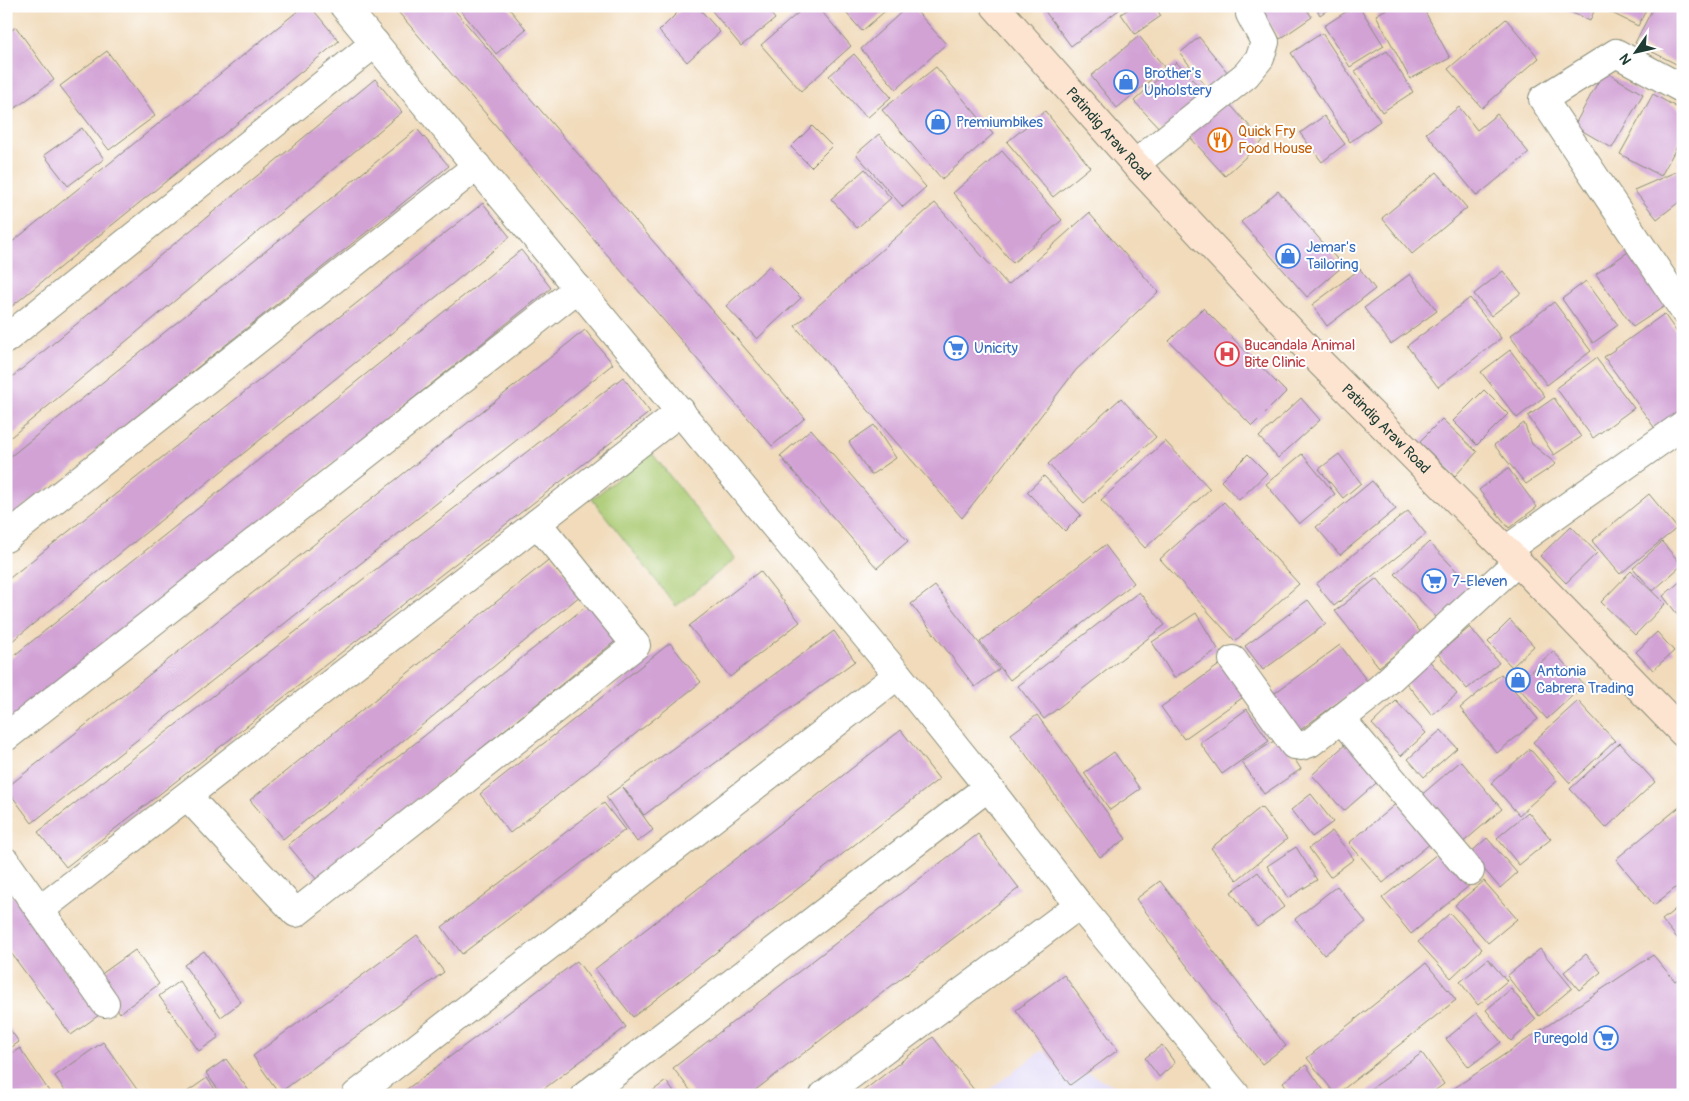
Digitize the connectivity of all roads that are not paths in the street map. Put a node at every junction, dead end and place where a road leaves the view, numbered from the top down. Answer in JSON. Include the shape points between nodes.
{"nodes":[{"id":1,"x":344,"y":6,"type":"edge"},
{"id":2,"x":996,"y":6,"type":"edge"},
{"id":3,"x":1250,"y":14,"type":"dead end"},
{"id":4,"x":374,"y":43,"type":"junction"},
{"id":5,"x":1683,"y":89,"type":"edge"},
{"id":6,"x":1135,"y":164,"type":"junction"},
{"id":7,"x":477,"y":166,"type":"junction"},
{"id":8,"x":578,"y":288,"type":"junction"},
{"id":9,"x":1683,"y":309,"type":"edge"},
{"id":10,"x":6,"y":339,"type":"edge"},
{"id":11,"x":681,"y":411,"type":"junction"},
{"id":12,"x":1683,"y":425,"type":"edge"},
{"id":13,"x":537,"y":523,"type":"junction"},
{"id":14,"x":6,"y":538,"type":"edge"},
{"id":15,"x":1511,"y":556,"type":"junction"},
{"id":16,"x":1233,"y":660,"type":"dead end"},
{"id":17,"x":898,"y":675,"type":"junction"},
{"id":18,"x":1341,"y":719,"type":"junction"},
{"id":19,"x":1683,"y":733,"type":"edge"},
{"id":20,"x":6,"y":737,"type":"edge"},
{"id":21,"x":988,"y":787,"type":"junction"},
{"id":22,"x":187,"y":796,"type":"junction"},
{"id":23,"x":6,"y":862,"type":"edge"},
{"id":24,"x":1470,"y":871,"type":"dead end"},
{"id":25,"x":1079,"y":905,"type":"junction"},
{"id":26,"x":40,"y":910,"type":"junction"},
{"id":27,"x":105,"y":1003,"type":"dead end"},
{"id":28,"x":356,"y":1095,"type":"edge"},
{"id":29,"x":586,"y":1095,"type":"edge"},
{"id":30,"x":824,"y":1095,"type":"edge"},
{"id":31,"x":1236,"y":1095,"type":"edge"}],
"edges":[{"from":1,"to":4,"type":"street"},
{"from":2,"to":6,"type":"main road","name":"Patindig Araw Road"},
{"from":3,"to":6,"type":"street","via":[[1265,42],[1260,58],[1246,75]]},
{"from":4,"to":7,"type":"street"},
{"from":4,"to":10,"type":"street"},
{"from":5,"to":9,"type":"street","via":[[1616,53],[1542,99]]},
{"from":6,"to":15,"type":"main road","name":"Patindig Araw Road","via":[[1314,356]]},
{"from":7,"to":8,"type":"street"},
{"from":7,"to":14,"type":"street"},
{"from":8,"to":11,"type":"street"},
{"from":8,"to":20,"type":"street"},
{"from":11,"to":13,"type":"street"},
{"from":11,"to":17,"type":"street"},
{"from":12,"to":15,"type":"street"},
{"from":13,"to":22,"type":"street"},
{"from":13,"to":22,"type":"street","via":[[636,645],[304,907],[296,913]]},
{"from":15,"to":18,"type":"street","via":[[1379,689]]},
{"from":15,"to":19,"type":"main road","name":"Patindig Araw Road"},
{"from":16,"to":18,"type":"street","via":[[1294,745],[1310,744]]},
{"from":17,"to":21,"type":"street"},
{"from":17,"to":28,"type":"street"},
{"from":18,"to":24,"type":"street"},
{"from":21,"to":25,"type":"street"},
{"from":21,"to":29,"type":"street"},
{"from":22,"to":26,"type":"street"},
{"from":23,"to":26,"type":"street"},
{"from":25,"to":30,"type":"street"},
{"from":25,"to":31,"type":"street"},
{"from":26,"to":27,"type":"street"}]}
